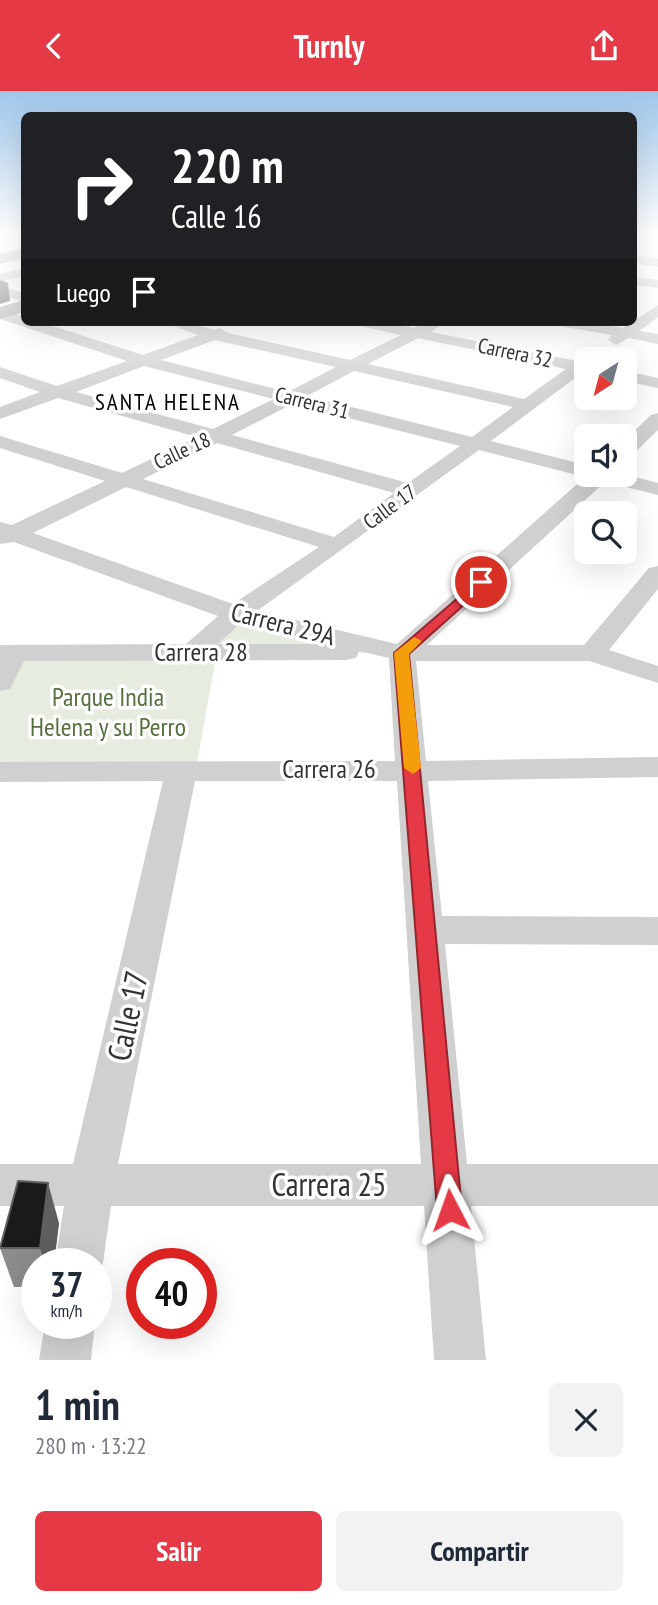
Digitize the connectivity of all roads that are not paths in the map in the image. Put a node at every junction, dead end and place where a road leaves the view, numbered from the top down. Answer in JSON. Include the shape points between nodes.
{"nodes":[{"id":1,"x":4,"y":292,"type":"edge"},
{"id":2,"x":21,"y":297,"type":"edge"},
{"id":3,"x":637,"y":306,"type":"edge"},
{"id":4,"x":21,"y":307,"type":"edge"},
{"id":5,"x":658,"y":310,"type":"edge"},
{"id":6,"x":0,"y":314,"type":"edge"},
{"id":7,"x":21,"y":321,"type":"edge"},
{"id":8,"x":637,"y":325,"type":"edge"},
{"id":9,"x":37,"y":326,"type":"edge"},
{"id":10,"x":184,"y":326,"type":"edge"},
{"id":11,"x":239,"y":326,"type":"edge"},
{"id":12,"x":381,"y":326,"type":"edge"},
{"id":13,"x":430,"y":326,"type":"edge"},
{"id":14,"x":587,"y":326,"type":"edge"},
{"id":15,"x":636,"y":326,"type":"edge"},
{"id":16,"x":415,"y":333,"type":"junction"},
{"id":17,"x":626,"y":333,"type":"junction"},
{"id":18,"x":214,"y":335,"type":"junction"},
{"id":19,"x":658,"y":339,"type":"edge"},
{"id":20,"x":608,"y":347,"type":"edge"},
{"id":21,"x":574,"y":357,"type":"edge"},
{"id":22,"x":143,"y":361,"type":"junction"},
{"id":23,"x":351,"y":365,"type":"junction"},
{"id":24,"x":0,"y":372,"type":"edge"},
{"id":25,"x":574,"y":372,"type":"edge"},
{"id":26,"x":637,"y":379,"type":"edge"},
{"id":27,"x":658,"y":383,"type":"edge"},
{"id":28,"x":57,"y":393,"type":"junction"},
{"id":29,"x":289,"y":398,"type":"junction"},
{"id":30,"x":528,"y":405,"type":"junction"},
{"id":31,"x":0,"y":413,"type":"edge"},
{"id":32,"x":658,"y":419,"type":"edge"},
{"id":33,"x":213,"y":437,"type":"junction"},
{"id":34,"x":637,"y":439,"type":"edge"},
{"id":35,"x":0,"y":442,"type":"edge"},
{"id":36,"x":475,"y":445,"type":"junction"},
{"id":37,"x":574,"y":468,"type":"edge"},
{"id":38,"x":120,"y":480,"type":"junction"},
{"id":39,"x":637,"y":484,"type":"edge"},
{"id":40,"x":586,"y":487,"type":"edge"},
{"id":41,"x":658,"y":489,"type":"edge"},
{"id":42,"x":412,"y":491,"type":"junction"},
{"id":43,"x":4,"y":534,"type":"edge"},
{"id":44,"x":337,"y":545,"type":"junction"},
{"id":45,"x":658,"y":573,"type":"edge"},
{"id":46,"x":236,"y":614,"type":"junction"},
{"id":47,"x":195,"y":651,"type":"junction"},
{"id":48,"x":7,"y":653,"type":"edge"},
{"id":49,"x":402,"y":653,"type":"junction"},
{"id":50,"x":592,"y":653,"type":"junction"},
{"id":51,"x":658,"y":675,"type":"edge"},
{"id":52,"x":0,"y":683,"type":"edge"},
{"id":53,"x":658,"y":767,"type":"edge"},
{"id":54,"x":182,"y":769,"type":"junction"},
{"id":55,"x":413,"y":769,"type":"junction"},
{"id":56,"x":0,"y":772,"type":"edge"},
{"id":57,"x":424,"y":930,"type":"junction"},
{"id":58,"x":658,"y":931,"type":"edge"},
{"id":59,"x":0,"y":1185,"type":"edge"},
{"id":60,"x":91,"y":1185,"type":"junction"},
{"id":61,"x":658,"y":1185,"type":"edge"},
{"id":62,"x":448,"y":1186,"type":"junction"},
{"id":63,"x":81,"y":1248,"type":"edge"},
{"id":64,"x":68,"y":1339,"type":"edge"},
{"id":65,"x":65,"y":1360,"type":"edge"},
{"id":66,"x":460,"y":1360,"type":"edge"}],
"edges":[{"from":1,"to":2,"type":"street"},
{"from":3,"to":5,"type":"street"},
{"from":4,"to":6,"type":"main road"},
{"from":5,"to":8,"type":"street","name":"Calle 17"},
{"from":6,"to":7,"type":"street","name":"Carrera 31"},
{"from":9,"to":22,"type":"street","name":"Carrera 31"},
{"from":10,"to":18,"type":"street"},
{"from":11,"to":18,"type":"street"},
{"from":12,"to":16,"type":"street","name":"Carrera 32"},
{"from":13,"to":16,"type":"street","name":"Calle 18"},
{"from":14,"to":17,"type":"street"},
{"from":15,"to":17,"type":"street","name":"Calle 17"},
{"from":16,"to":21,"type":"street","name":"Carrera 32"},
{"from":16,"to":23,"type":"street","name":"Calle 18"},
{"from":17,"to":19,"type":"street"},
{"from":17,"to":20,"type":"street","name":"Calle 17"},
{"from":18,"to":22,"type":"street"},
{"from":18,"to":23,"type":"street"},
{"from":22,"to":28,"type":"street"},
{"from":22,"to":29,"type":"street","name":"Carrera 31"},
{"from":23,"to":29,"type":"street","name":"Calle 18"},
{"from":23,"to":30,"type":"street"},
{"from":24,"to":28,"type":"street"},
{"from":25,"to":30,"type":"street","name":"Calle 17"},
{"from":26,"to":27,"type":"street"},
{"from":28,"to":31,"type":"street"},
{"from":28,"to":33,"type":"street"},
{"from":29,"to":33,"type":"street","name":"Calle 18"},
{"from":29,"to":36,"type":"street","name":"Carrera 31"},
{"from":30,"to":36,"type":"street","name":"Calle 17"},
{"from":32,"to":34,"type":"street"},
{"from":33,"to":38,"type":"street","name":"Calle 18"},
{"from":33,"to":42,"type":"street"},
{"from":35,"to":38,"type":"street"},
{"from":36,"to":37,"type":"street","name":"Carrera 31"},
{"from":36,"to":42,"type":"street","name":"Calle 17"},
{"from":38,"to":43,"type":"street","name":"Calle 18"},
{"from":38,"to":44,"type":"street"},
{"from":39,"to":41,"type":"street"},
{"from":40,"to":49,"type":"street"},
{"from":42,"to":44,"type":"street","name":"Calle 17"},
{"from":43,"to":46,"type":"street","name":"Carrera 29A"},
{"from":44,"to":46,"type":"street","name":"Calle 17"},
{"from":45,"to":50,"type":"street"},
{"from":46,"to":47,"type":"street","name":"Calle 17"},
{"from":46,"to":49,"type":"street","name":"Carrera 29A"},
{"from":47,"to":48,"type":"street","name":"Carrera 28"},
{"from":47,"to":49,"type":"street","name":"Carrera 28"},
{"from":48,"to":52,"type":"street"},
{"from":49,"to":50,"type":"street","name":"Carrera 29A"},
{"from":49,"to":55,"type":"street"},
{"from":50,"to":51,"type":"street","name":"Carrera 29A"},
{"from":53,"to":55,"type":"street","name":"Carrera 26"},
{"from":54,"to":55,"type":"street","name":"Carrera 26"},
{"from":54,"to":56,"type":"street","name":"Carrera 26"},
{"from":54,"to":60,"type":"street","name":"Calle 17"},
{"from":55,"to":57,"type":"street"},
{"from":57,"to":58,"type":"street"},
{"from":57,"to":62,"type":"street"},
{"from":59,"to":60,"type":"street","name":"Carrera 25"},
{"from":60,"to":62,"type":"street","name":"Carrera 25"},
{"from":60,"to":63,"type":"street","name":"Calle 17"},
{"from":61,"to":62,"type":"street","name":"Carrera 25"},
{"from":62,"to":66,"type":"street"},
{"from":64,"to":65,"type":"street"}]}
